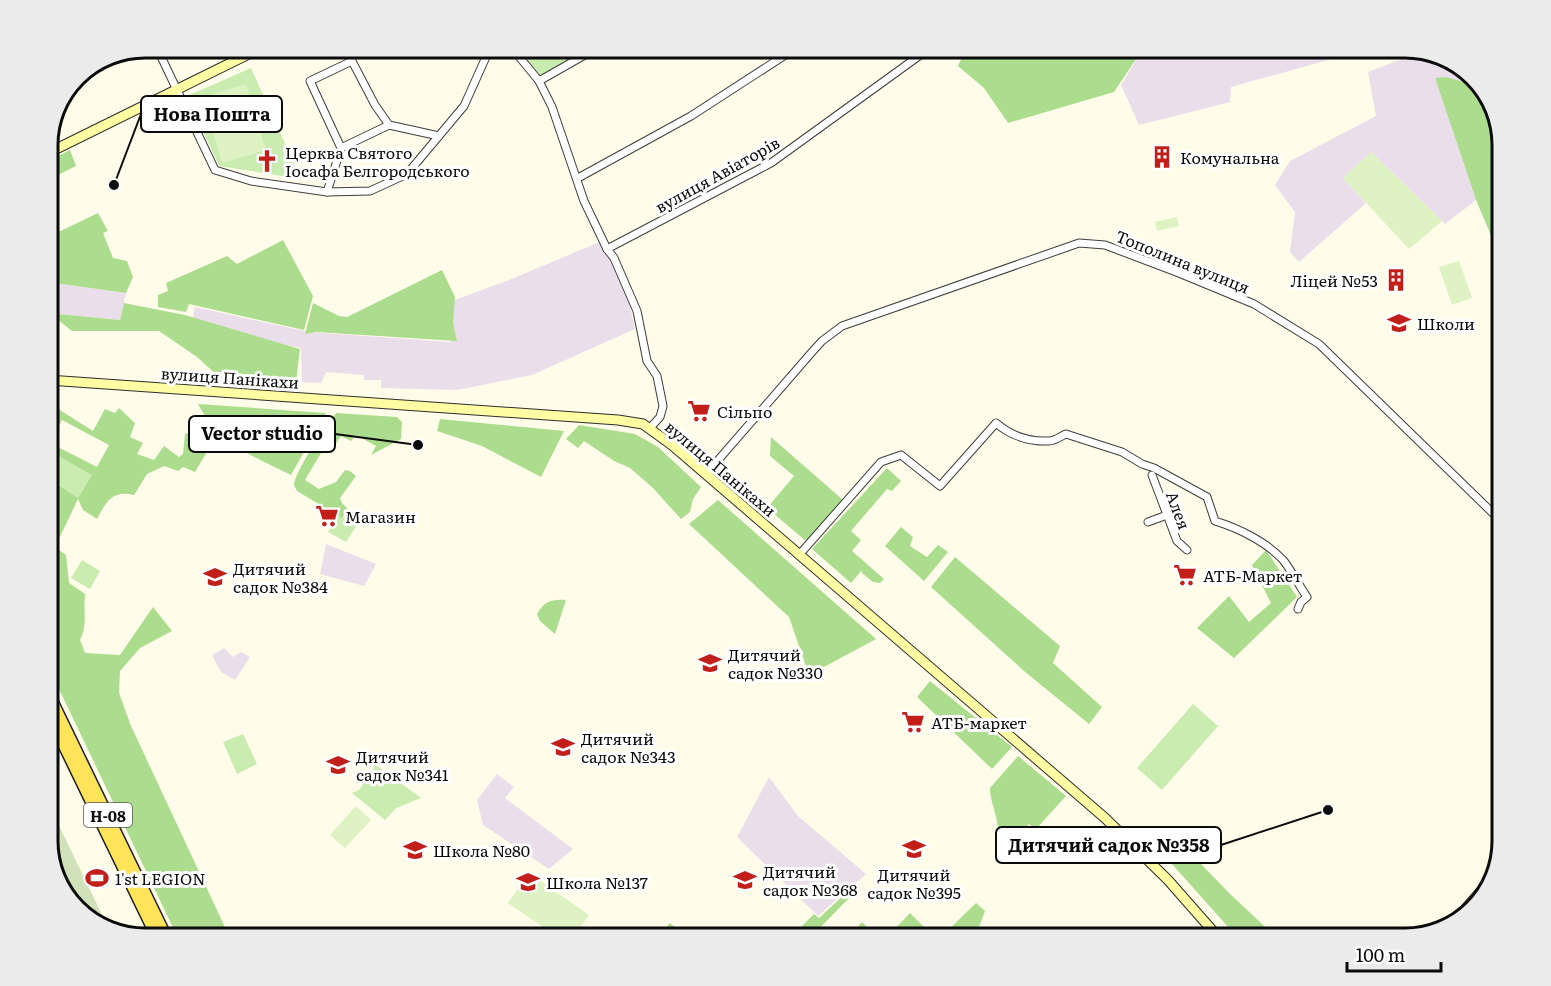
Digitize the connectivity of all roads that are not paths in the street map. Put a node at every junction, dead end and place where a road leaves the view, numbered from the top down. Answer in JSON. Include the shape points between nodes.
{"nodes":[{"id":1,"x":163,"y":58,"type":"edge"},
{"id":2,"x":240,"y":58,"type":"edge"},
{"id":3,"x":486,"y":58,"type":"edge"},
{"id":4,"x":520,"y":58,"type":"edge"},
{"id":5,"x":579,"y":58,"type":"edge"},
{"id":6,"x":781,"y":58,"type":"edge"},
{"id":7,"x":916,"y":58,"type":"edge"},
{"id":8,"x":539,"y":81,"type":"junction"},
{"id":9,"x":177,"y":88,"type":"junction"},
{"id":10,"x":388,"y":125,"type":"junction"},
{"id":11,"x":439,"y":136,"type":"junction"},
{"id":12,"x":59,"y":147,"type":"edge"},
{"id":13,"x":341,"y":148,"type":"junction"},
{"id":14,"x":578,"y":178,"type":"junction"},
{"id":15,"x":327,"y":192,"type":"junction"},
{"id":16,"x":607,"y":249,"type":"junction"},
{"id":17,"x":59,"y":381,"type":"edge"},
{"id":18,"x":650,"y":428,"type":"junction"},
{"id":19,"x":706,"y":474,"type":"junction"},
{"id":20,"x":1152,"y":475,"type":"dead end"},
{"id":21,"x":1492,"y":512,"type":"edge"},
{"id":22,"x":1167,"y":515,"type":"junction"},
{"id":23,"x":1148,"y":522,"type":"dead end"},
{"id":24,"x":1187,"y":550,"type":"dead end"},
{"id":25,"x":799,"y":555,"type":"junction"},
{"id":26,"x":1298,"y":609,"type":"dead end"},
{"id":27,"x":59,"y":726,"type":"edge"},
{"id":28,"x":144,"y":900,"type":"junction"},
{"id":29,"x":154,"y":928,"type":"edge"},
{"id":30,"x":161,"y":928,"type":"edge"},
{"id":31,"x":1210,"y":928,"type":"edge"}],
"edges":[{"from":1,"to":9,"type":"street"},
{"from":2,"to":9,"type":"street"},
{"from":3,"to":11,"type":"street","via":[[464,106]]},
{"from":4,"to":8,"type":"street"},
{"from":5,"to":8,"type":"street"},
{"from":6,"to":14,"type":"street","via":[[691,116]]},
{"from":7,"to":16,"type":"street","name":"вулиця Авіаторів","via":[[771,163]]},
{"from":8,"to":14,"type":"street"},
{"from":9,"to":12,"type":"street"},
{"from":9,"to":15,"type":"street","via":[[215,170],[252,181]]},
{"from":10,"to":11,"type":"street"},
{"from":10,"to":13,"type":"street"},
{"from":10,"to":13,"type":"street","via":[[352,61],[310,81]]},
{"from":11,"to":15,"type":"street","via":[[407,174],[370,191]]},
{"from":13,"to":15,"type":"street"},
{"from":14,"to":16,"type":"street","via":[[584,201]]},
{"from":16,"to":18,"type":"street","via":[[637,311],[647,361],[660,387],[663,412]]},
{"from":17,"to":18,"type":"street","name":"вулиця Панікахи","via":[[573,417],[634,422]]},
{"from":18,"to":19,"type":"street","name":"вулиця Панікахи"},
{"from":19,"to":21,"type":"street","name":"Тополина вулиця","via":[[817,346],[842,326],[1079,243],[1105,245],[1254,304],[1319,344]]},
{"from":19,"to":25,"type":"street","name":"вулиця Панікахи"},
{"from":20,"to":22,"type":"street","name":"Алея"},
{"from":22,"to":23,"type":"street"},
{"from":22,"to":24,"type":"street","name":"Алея","via":[[1177,541]]},
{"from":25,"to":26,"type":"street","via":[[881,462],[901,455],[940,486],[996,423],[1009,434],[1025,438],[1051,442],[1066,434],[1122,452],[1207,497],[1215,521],[1267,547],[1283,561],[1307,597]]},
{"from":25,"to":31,"type":"street","name":"вулиця Панікахи","via":[[1133,844]]},
{"from":27,"to":28,"type":"main road","number":"Н-08"},
{"from":28,"to":29,"type":"main road","number":"Н-08"},
{"from":28,"to":30,"type":"main road","number":"Н-08"}]}
